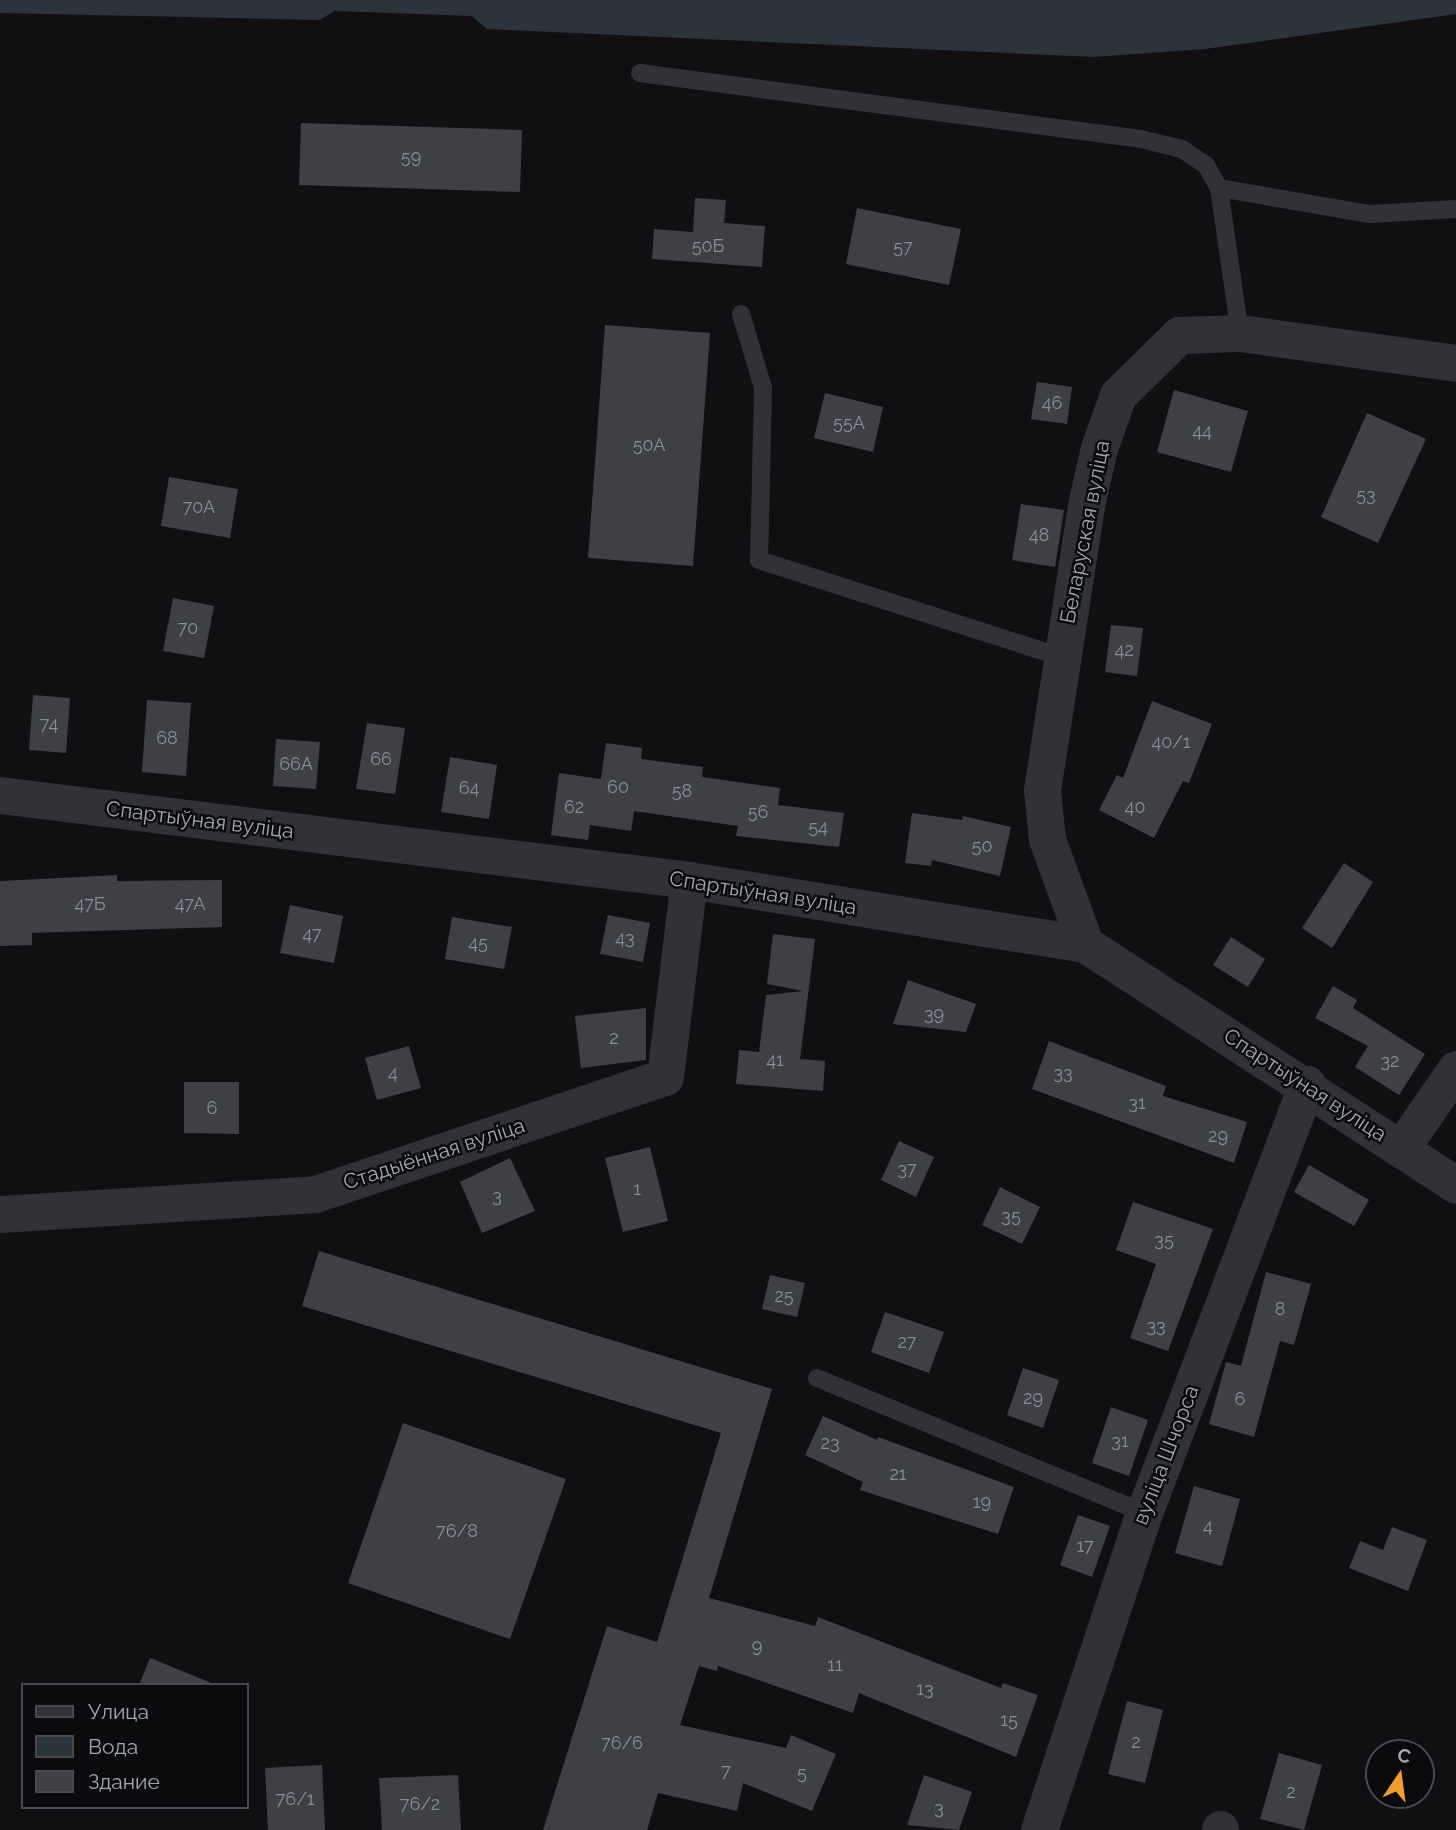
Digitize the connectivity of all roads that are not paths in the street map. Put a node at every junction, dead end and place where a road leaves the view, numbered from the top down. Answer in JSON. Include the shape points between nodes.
{"nodes":[{"id":1,"x":640,"y":73,"type":"dead end"},
{"id":2,"x":1219,"y":188,"type":"junction"},
{"id":3,"x":1456,"y":209,"type":"edge"},
{"id":4,"x":741,"y":314,"type":"dead end"},
{"id":5,"x":1240,"y":333,"type":"junction"},
{"id":6,"x":1456,"y":363,"type":"edge"},
{"id":7,"x":1061,"y":657,"type":"junction"},
{"id":8,"x":0,"y":795,"type":"edge"},
{"id":9,"x":689,"y":880,"type":"junction"},
{"id":10,"x":1085,"y":944,"type":"junction"},
{"id":11,"x":1456,"y":1069,"type":"edge"},
{"id":12,"x":1307,"y":1084,"type":"junction"},
{"id":13,"x":1401,"y":1148,"type":"junction"},
{"id":14,"x":1456,"y":1185,"type":"edge"},
{"id":15,"x":0,"y":1214,"type":"edge"},
{"id":16,"x":817,"y":1378,"type":"dead end"},
{"id":17,"x":1144,"y":1513,"type":"junction"},
{"id":18,"x":1039,"y":1830,"type":"edge"}],
"edges":[{"from":1,"to":2,"type":"lane","via":[[1141,139],[1182,149],[1206,165]]},
{"from":2,"to":3,"type":"lane","via":[[1370,214]]},
{"from":2,"to":5,"type":"lane"},
{"from":4,"to":7,"type":"lane","via":[[763,388],[759,560]]},
{"from":5,"to":6,"type":"street","name":"Беларуская вуліца"},
{"from":5,"to":7,"type":"street","name":"Беларуская вуліца","via":[[1179,335],[1118,395],[1088,494]]},
{"from":7,"to":10,"type":"street","name":"Беларуская вуліца","via":[[1042,790],[1047,839]]},
{"from":8,"to":9,"type":"street","name":"Спартыўная вуліца"},
{"from":9,"to":10,"type":"street","name":"Спартыўная вуліца"},
{"from":9,"to":15,"type":"street","name":"Стадыённая вуліца","via":[[665,1077],[315,1194]]},
{"from":10,"to":12,"type":"street","name":"Спартыўная вуліца"},
{"from":11,"to":13,"type":"street"},
{"from":12,"to":13,"type":"street","name":"Спартыўная вуліца"},
{"from":12,"to":17,"type":"street","name":"вуліца Шчорса"},
{"from":13,"to":14,"type":"street","name":"Спартыўная вуліца"},
{"from":16,"to":17,"type":"lane"},
{"from":17,"to":18,"type":"street","name":"вуліца Шчорса"}]}
